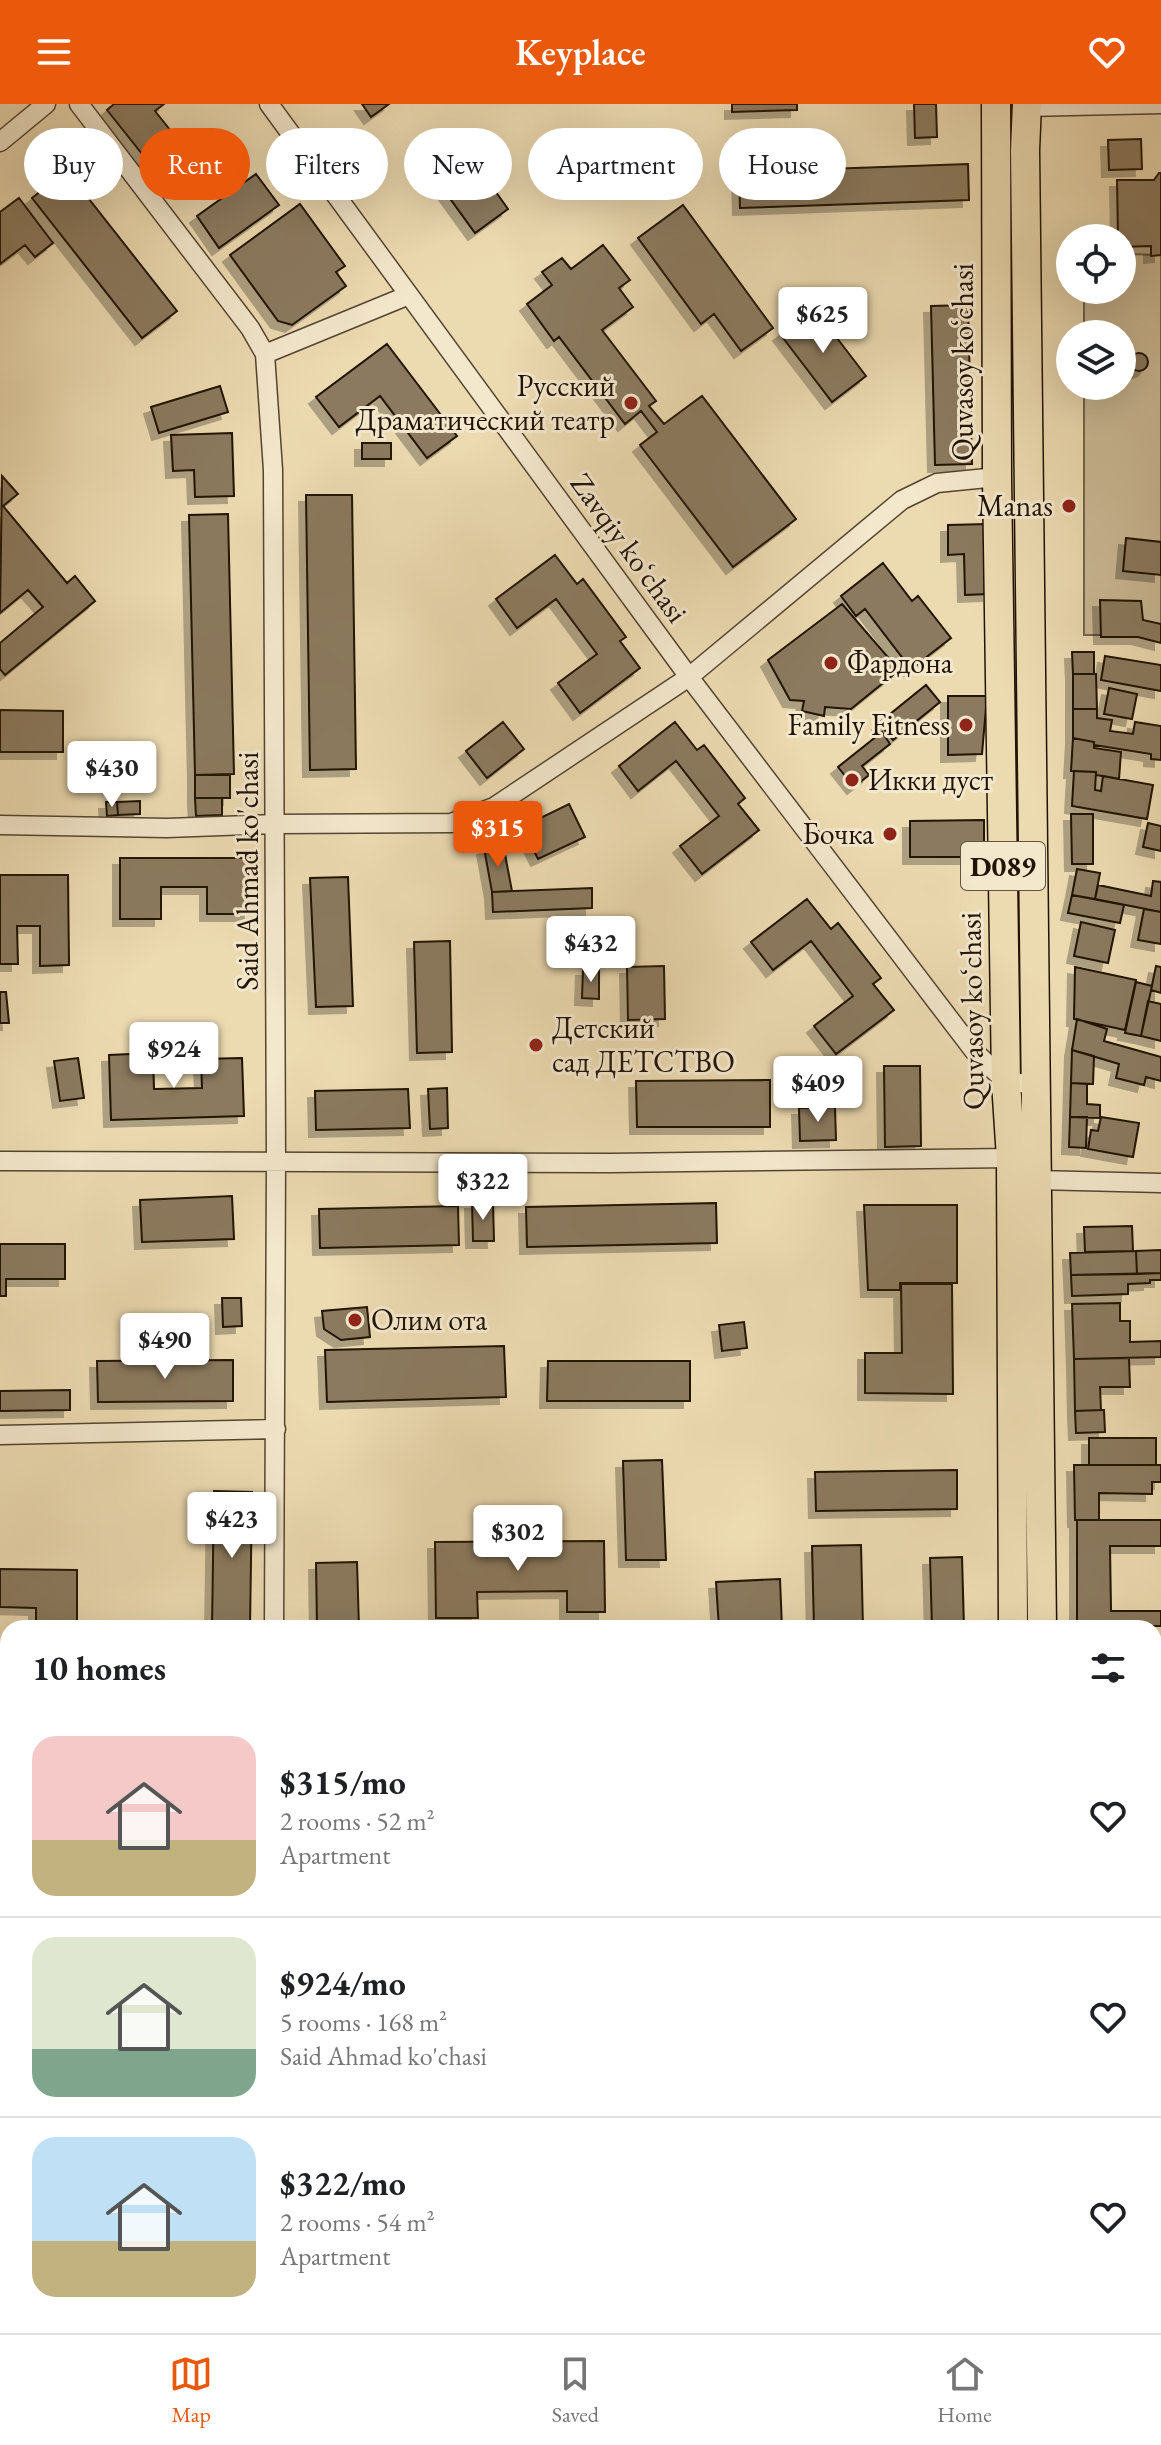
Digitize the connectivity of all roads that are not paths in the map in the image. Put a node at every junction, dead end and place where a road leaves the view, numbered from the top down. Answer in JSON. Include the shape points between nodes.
{"nodes":[{"id":1,"x":46,"y":104,"type":"edge"},
{"id":2,"x":79,"y":104,"type":"edge"},
{"id":3,"x":269,"y":104,"type":"edge"},
{"id":4,"x":996,"y":104,"type":"edge"},
{"id":5,"x":1161,"y":104,"type":"edge"},
{"id":6,"x":1027,"y":105,"type":"edge"},
{"id":7,"x":0,"y":142,"type":"edge"},
{"id":8,"x":409,"y":295,"type":"junction"},
{"id":9,"x":265,"y":354,"type":"junction"},
{"id":10,"x":997,"y":477,"type":"junction"},
{"id":11,"x":689,"y":677,"type":"junction"},
{"id":12,"x":276,"y":824,"type":"junction"},
{"id":13,"x":0,"y":825,"type":"edge"},
{"id":14,"x":1006,"y":1082,"type":"junction"},
{"id":15,"x":1035,"y":1084,"type":"junction"},
{"id":16,"x":1011,"y":1158,"type":"junction"},
{"id":17,"x":0,"y":1161,"type":"edge"},
{"id":18,"x":276,"y":1161,"type":"junction"},
{"id":19,"x":1036,"y":1180,"type":"junction"},
{"id":20,"x":1161,"y":1183,"type":"edge"},
{"id":21,"x":276,"y":1429,"type":"junction"},
{"id":22,"x":0,"y":1435,"type":"edge"},
{"id":23,"x":274,"y":1620,"type":"edge"},
{"id":24,"x":1013,"y":1620,"type":"edge"},
{"id":25,"x":1042,"y":1620,"type":"edge"}],
"edges":[{"from":1,"to":7,"type":"street"},
{"from":2,"to":9,"type":"street"},
{"from":3,"to":8,"type":"street","name":"Zavqiy koʻchasi"},
{"from":4,"to":10,"type":"main road","name":"Quvasoy koʻchasi","number":"D089"},
{"from":5,"to":6,"type":"street"},
{"from":6,"to":15,"type":"main road","name":"Quvasoy koʻchasi","number":"D089"},
{"from":8,"to":9,"type":"street"},
{"from":8,"to":11,"type":"street","name":"Zavqiy koʻchasi"},
{"from":9,"to":12,"type":"street","name":"Said Ahmad ko'chasi","via":[[273,470]]},
{"from":10,"to":11,"type":"street","via":[[937,483],[902,500]]},
{"from":10,"to":14,"type":"main road","name":"Quvasoy koʻchasi","number":"D089"},
{"from":11,"to":12,"type":"street","via":[[494,807],[451,823]]},
{"from":11,"to":14,"type":"street","name":"Zavqiy koʻchasi","via":[[974,1051]]},
{"from":12,"to":13,"type":"street"},
{"from":12,"to":18,"type":"street","name":"Said Ahmad ko'chasi"},
{"from":14,"to":15,"type":"street"},
{"from":14,"to":16,"type":"main road","name":"Quvasoy koʻchasi","number":"D089"},
{"from":15,"to":19,"type":"main road","name":"Quvasoy koʻchasi","number":"D089"},
{"from":16,"to":18,"type":"street"},
{"from":16,"to":19,"type":"street"},
{"from":16,"to":24,"type":"main road","name":"Quvasoy koʻchasi","number":"D089"},
{"from":17,"to":18,"type":"street"},
{"from":18,"to":21,"type":"street","name":"Said Ahmad ko'chasi"},
{"from":19,"to":20,"type":"street"},
{"from":19,"to":25,"type":"main road","name":"Quvasoy koʻchasi","number":"D089"},
{"from":21,"to":22,"type":"street"},
{"from":21,"to":23,"type":"street","name":"Said Ahmad ko'chasi"}]}
